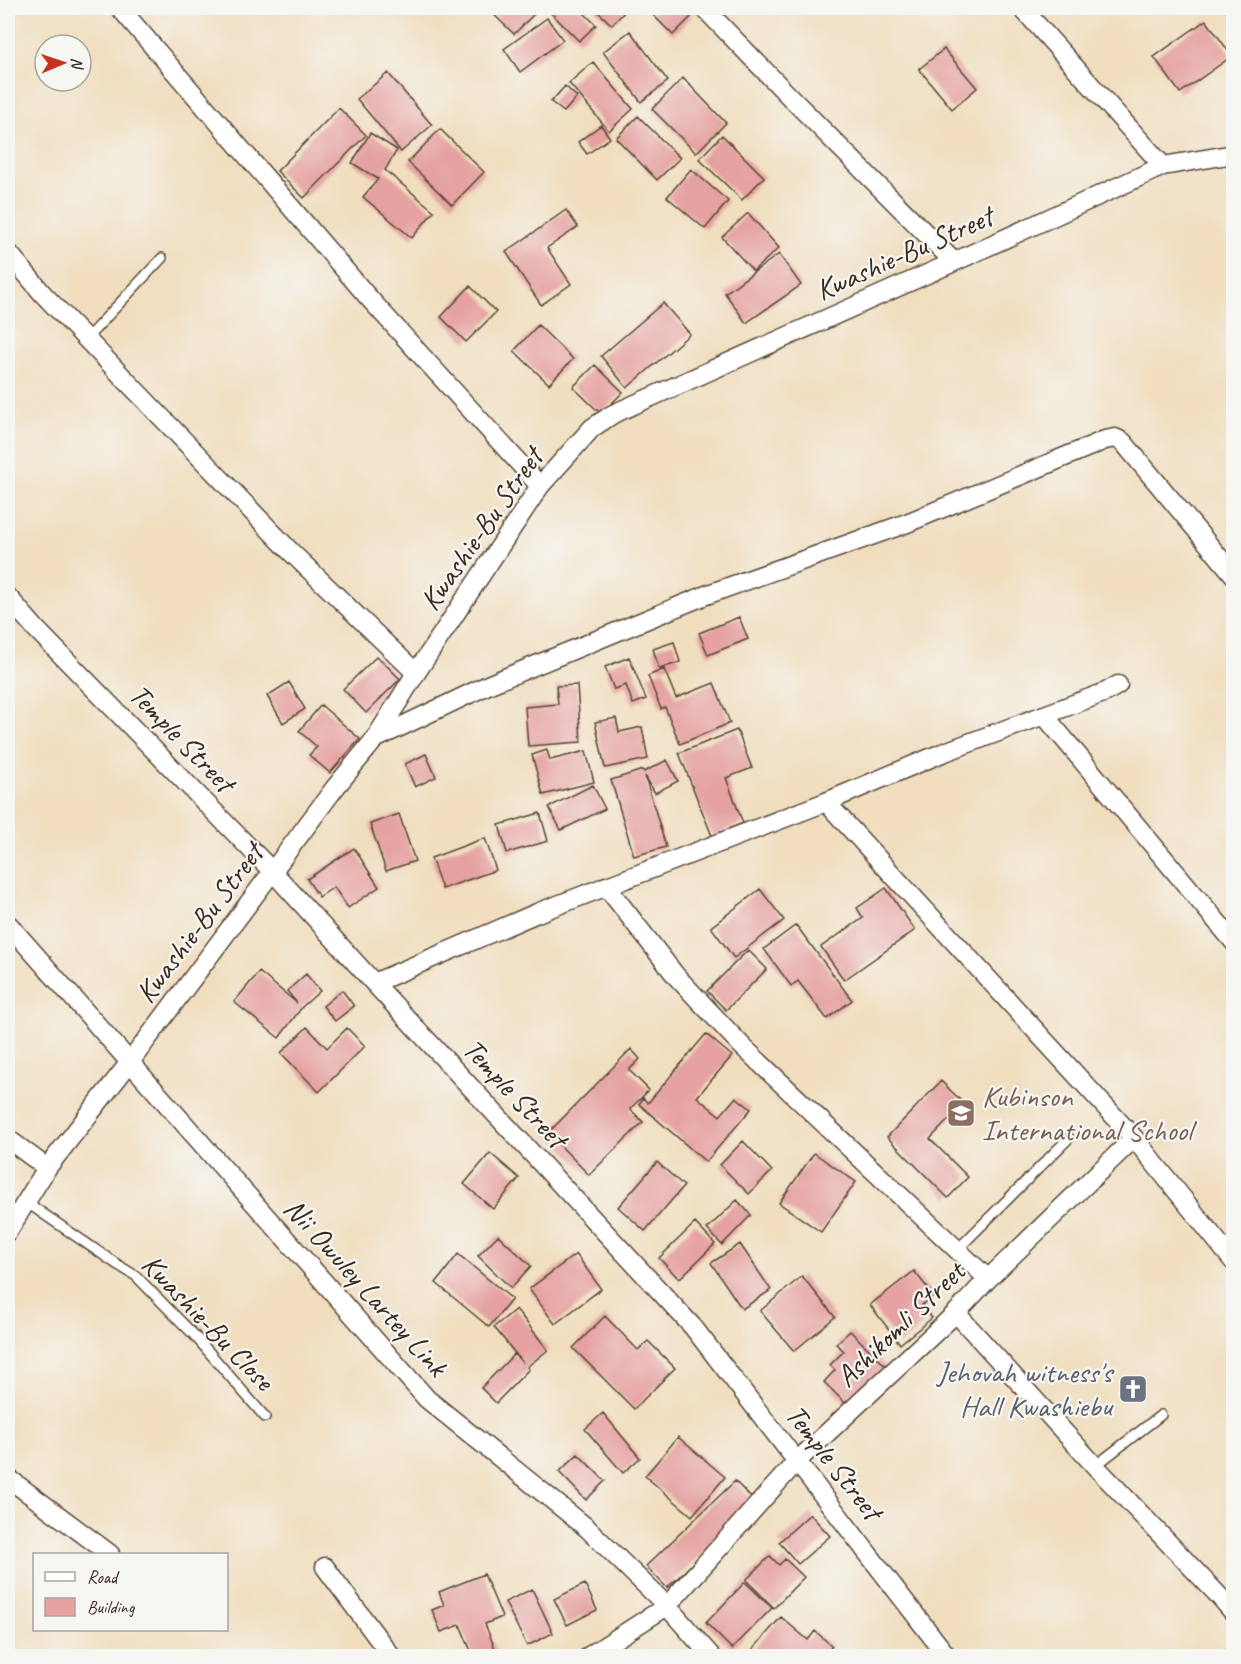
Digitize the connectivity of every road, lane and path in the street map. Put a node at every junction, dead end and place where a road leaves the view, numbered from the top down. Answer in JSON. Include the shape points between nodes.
{"nodes":[{"id":1,"x":120,"y":8,"type":"edge"},
{"id":2,"x":704,"y":8,"type":"edge"},
{"id":3,"x":1022,"y":8,"type":"edge"},
{"id":4,"x":1233,"y":154,"type":"edge"},
{"id":5,"x":1162,"y":166,"type":"junction"},
{"id":6,"x":8,"y":252,"type":"edge"},
{"id":7,"x":162,"y":258,"type":"dead end"},
{"id":8,"x":954,"y":262,"type":"junction"},
{"id":9,"x":86,"y":339,"type":"junction"},
{"id":10,"x":540,"y":486,"type":"junction"},
{"id":11,"x":1233,"y":574,"type":"edge"},
{"id":12,"x":8,"y":597,"type":"edge"},
{"id":13,"x":416,"y":674,"type":"junction"},
{"id":14,"x":1118,"y":685,"type":"dead end"},
{"id":15,"x":1044,"y":715,"type":"junction"},
{"id":16,"x":375,"y":739,"type":"junction"},
{"id":17,"x":826,"y":802,"type":"junction"},
{"id":18,"x":273,"y":872,"type":"junction"},
{"id":19,"x":606,"y":886,"type":"junction"},
{"id":20,"x":8,"y":924,"type":"edge"},
{"id":21,"x":1233,"y":942,"type":"edge"},
{"id":22,"x":374,"y":983,"type":"junction"},
{"id":23,"x":130,"y":1062,"type":"junction"},
{"id":24,"x":1069,"y":1138,"type":"dead end"},
{"id":25,"x":1134,"y":1138,"type":"junction"},
{"id":26,"x":8,"y":1139,"type":"edge"},
{"id":27,"x":47,"y":1168,"type":"junction"},
{"id":28,"x":26,"y":1202,"type":"junction"},
{"id":29,"x":8,"y":1231,"type":"edge"},
{"id":30,"x":957,"y":1250,"type":"junction"},
{"id":31,"x":1233,"y":1262,"type":"edge"},
{"id":32,"x":988,"y":1280,"type":"junction"},
{"id":33,"x":956,"y":1313,"type":"junction"},
{"id":34,"x":1161,"y":1414,"type":"dead end"},
{"id":35,"x":265,"y":1417,"type":"dead end"},
{"id":36,"x":797,"y":1461,"type":"junction"},
{"id":37,"x":1095,"y":1466,"type":"junction"},
{"id":38,"x":8,"y":1478,"type":"edge"},
{"id":39,"x":109,"y":1553,"type":"edge"},
{"id":40,"x":325,"y":1567,"type":"dead end"},
{"id":41,"x":667,"y":1606,"type":"junction"},
{"id":42,"x":1233,"y":1613,"type":"edge"},
{"id":43,"x":391,"y":1656,"type":"edge"},
{"id":44,"x":589,"y":1656,"type":"edge"},
{"id":45,"x":711,"y":1656,"type":"edge"},
{"id":46,"x":947,"y":1656,"type":"edge"}],
"edges":[{"from":1,"to":10,"type":"street","via":[[368,297]]},
{"from":2,"to":8,"type":"street"},
{"from":3,"to":5,"type":"street"},
{"from":4,"to":5,"type":"street","name":"Kwashie-Bu Street"},
{"from":5,"to":8,"type":"street","name":"Kwashie-Bu Street"},
{"from":6,"to":9,"type":"street"},
{"from":7,"to":9,"type":"lane"},
{"from":8,"to":10,"type":"street","name":"Kwashie-Bu Street","via":[[613,414],[592,428]]},
{"from":9,"to":13,"type":"street","via":[[292,553]]},
{"from":10,"to":13,"type":"street","name":"Kwashie-Bu Street"},
{"from":11,"to":16,"type":"street","via":[[1123,442],[1115,438],[907,523],[706,595],[490,684]]},
{"from":12,"to":18,"type":"street","name":"Temple Street"},
{"from":13,"to":16,"type":"street","name":"Kwashie-Bu Street"},
{"from":14,"to":15,"type":"street"},
{"from":15,"to":17,"type":"street"},
{"from":15,"to":21,"type":"street"},
{"from":16,"to":18,"type":"street","name":"Kwashie-Bu Street"},
{"from":17,"to":19,"type":"street"},
{"from":17,"to":25,"type":"street"},
{"from":18,"to":22,"type":"street","name":"Temple Street"},
{"from":18,"to":23,"type":"street","name":"Kwashie-Bu Street"},
{"from":19,"to":22,"type":"street"},
{"from":19,"to":30,"type":"street","via":[[675,976],[742,1046]]},
{"from":20,"to":23,"type":"street","name":"Nii Owuley Lartey Link"},
{"from":22,"to":36,"type":"street","name":"Temple Street","via":[[693,1327]]},
{"from":23,"to":27,"type":"street","name":"Kwashie-Bu Street"},
{"from":23,"to":41,"type":"street","name":"Nii Owuley Lartey Link","via":[[427,1399],[587,1528]]},
{"from":24,"to":30,"type":"lane"},
{"from":25,"to":31,"type":"street"},
{"from":25,"to":32,"type":"street","name":"Ashikomli Street"},
{"from":26,"to":27,"type":"street"},
{"from":27,"to":28,"type":"street","name":"Kwashie-Bu Street"},
{"from":28,"to":29,"type":"street","name":"Kwashie-Bu Street"},
{"from":28,"to":35,"type":"lane","name":"Kwashie-Bu Close","via":[[136,1276],[195,1336]]},
{"from":30,"to":32,"type":"street"},
{"from":32,"to":33,"type":"street","name":"Ashikomli Street"},
{"from":33,"to":36,"type":"street","name":"Ashikomli Street"},
{"from":33,"to":37,"type":"street"},
{"from":34,"to":37,"type":"lane"},
{"from":36,"to":41,"type":"street","name":"Ashikomli Street"},
{"from":36,"to":46,"type":"street","name":"Temple Street"},
{"from":37,"to":42,"type":"street"},
{"from":38,"to":39,"type":"street"},
{"from":40,"to":43,"type":"street"},
{"from":41,"to":44,"type":"street","name":"Ashikomli Street"},
{"from":41,"to":45,"type":"street","name":"Nii Owuley Lartey Link"}]}
